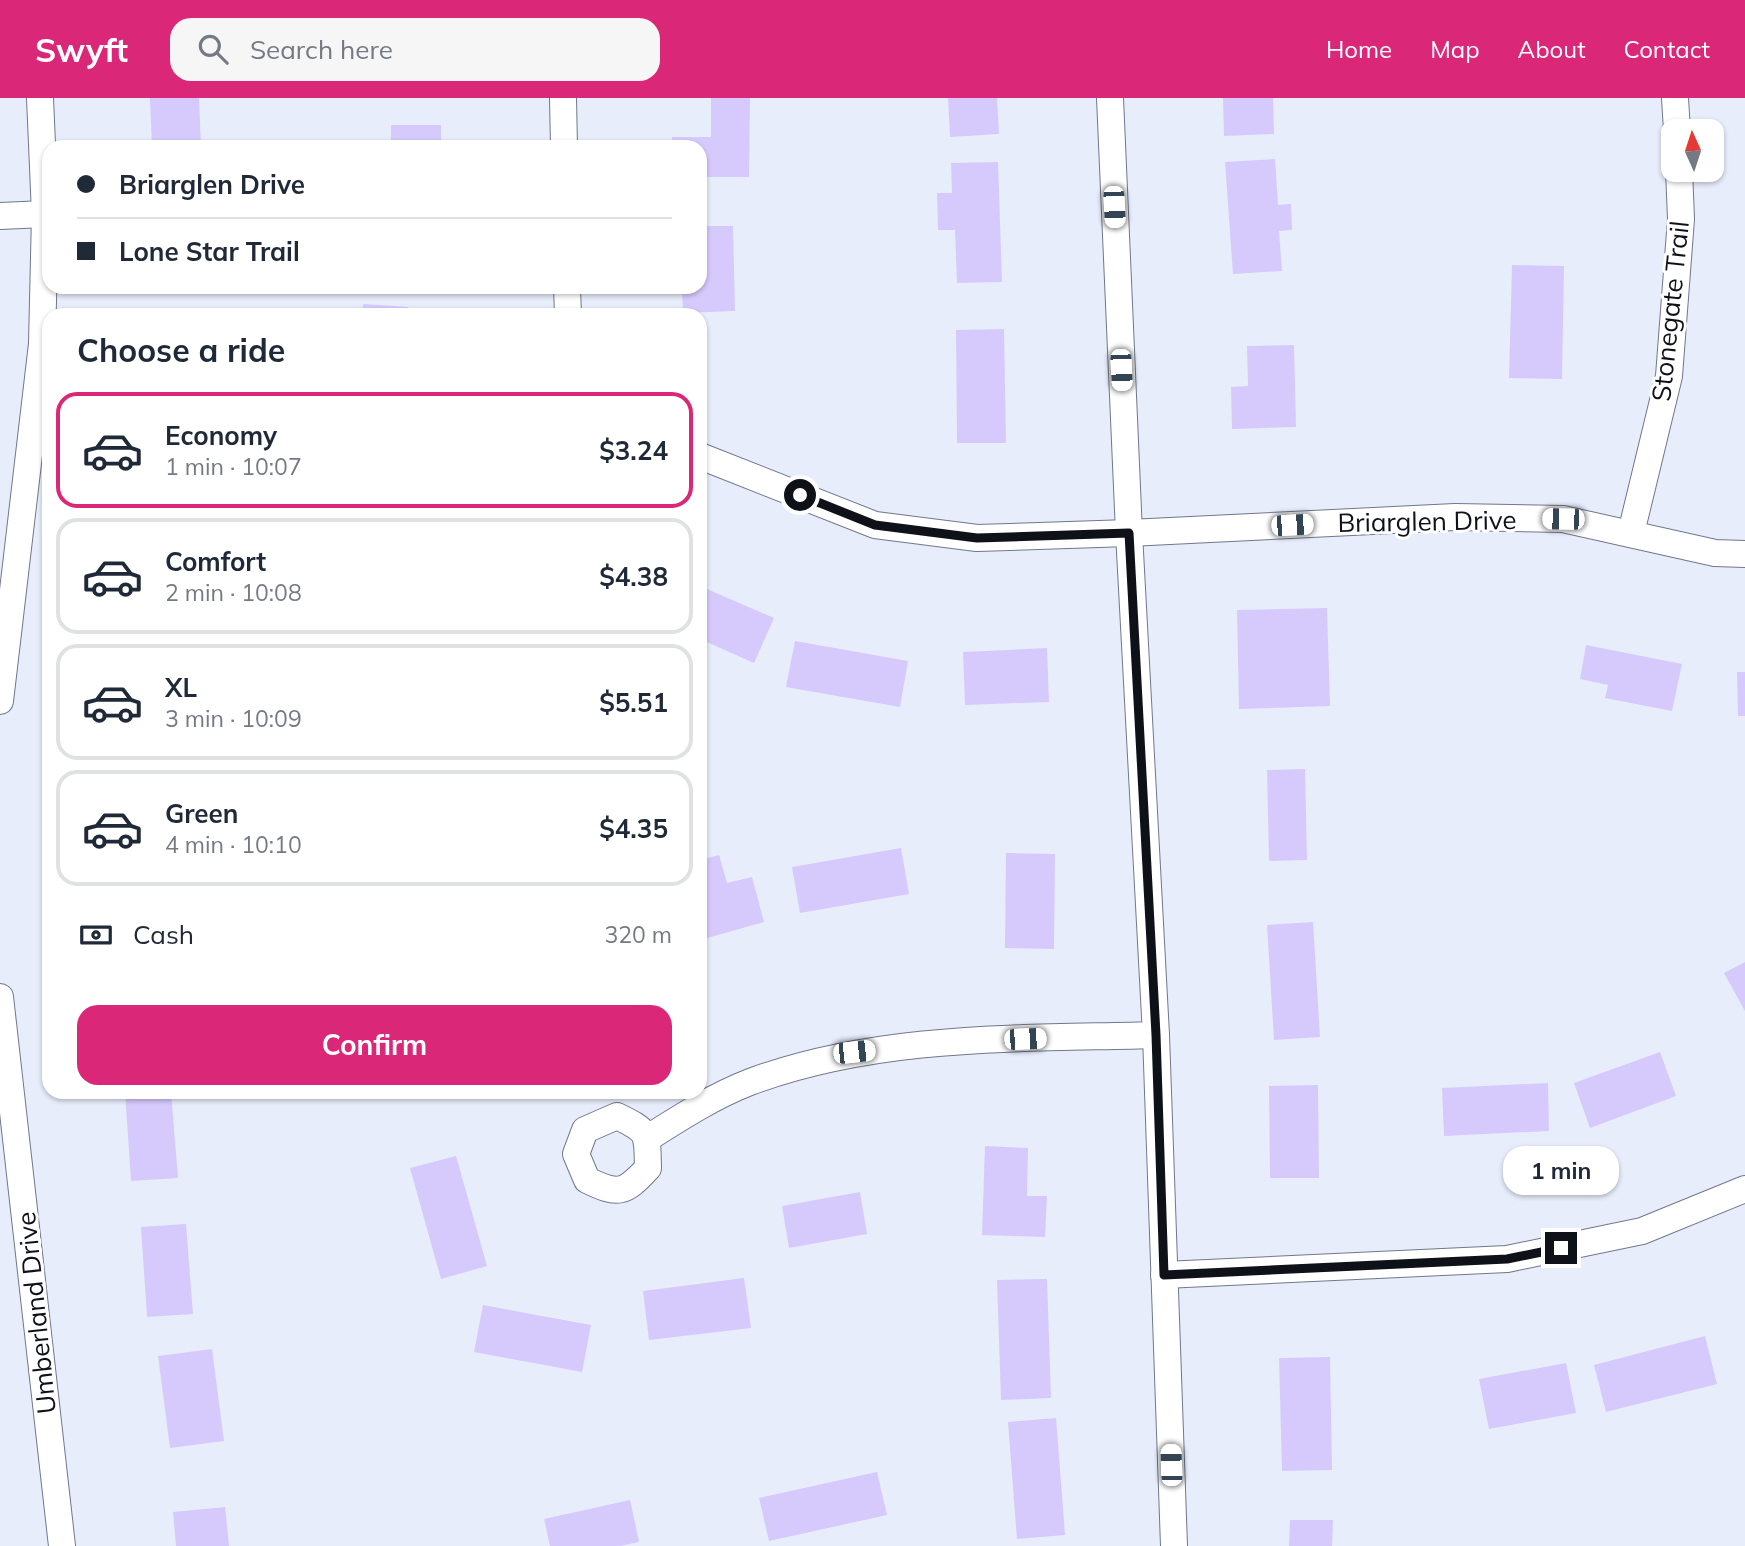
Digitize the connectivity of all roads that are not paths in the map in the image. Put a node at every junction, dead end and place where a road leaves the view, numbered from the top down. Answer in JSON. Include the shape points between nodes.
{"nodes":[{"id":1,"x":40,"y":98,"type":"edge"},
{"id":2,"x":563,"y":98,"type":"edge"},
{"id":3,"x":1110,"y":98,"type":"edge"},
{"id":4,"x":1675,"y":98,"type":"edge"},
{"id":5,"x":1676,"y":119,"type":"edge"},
{"id":6,"x":564,"y":140,"type":"edge"},
{"id":7,"x":42,"y":144,"type":"edge"},
{"id":8,"x":1679,"y":182,"type":"edge"},
{"id":9,"x":42,"y":214,"type":"edge"},
{"id":10,"x":0,"y":216,"type":"edge"},
{"id":11,"x":42,"y":344,"type":"edge"},
{"id":12,"x":707,"y":459,"type":"edge"},
{"id":13,"x":1129,"y":533,"type":"junction"},
{"id":14,"x":1631,"y":533,"type":"junction"},
{"id":15,"x":1745,"y":554,"type":"edge"},
{"id":16,"x":0,"y":701,"type":"edge"},
{"id":17,"x":0,"y":997,"type":"edge"},
{"id":18,"x":1156,"y":1035,"type":"junction"},
{"id":19,"x":648,"y":1138,"type":"dead end"},
{"id":20,"x":1745,"y":1189,"type":"edge"},
{"id":21,"x":1164,"y":1275,"type":"junction"},
{"id":22,"x":62,"y":1546,"type":"edge"},
{"id":23,"x":1174,"y":1546,"type":"edge"}],
"edges":[{"from":1,"to":7,"type":"street"},
{"from":2,"to":6,"type":"street"},
{"from":3,"to":13,"type":"street"},
{"from":4,"to":5,"type":"street"},
{"from":8,"to":14,"type":"street","name":"Stonegate Trail","via":[[1681,219],[1669,376]]},
{"from":9,"to":10,"type":"street"},
{"from":11,"to":16,"type":"street"},
{"from":12,"to":13,"type":"street","name":"Briarglen Drive","via":[[875,525],[977,538]]},
{"from":13,"to":14,"type":"street","name":"Briarglen Drive","via":[[1455,517],[1563,519]]},
{"from":13,"to":18,"type":"street"},
{"from":14,"to":15,"type":"street","name":"Briarglen Drive"},
{"from":17,"to":22,"type":"street","name":"Umberland Drive"},
{"from":18,"to":19,"type":"street","via":[[972,1040],[854,1052],[751,1082],[705,1102]]},
{"from":18,"to":21,"type":"street"},
{"from":20,"to":21,"type":"street","via":[[1642,1231],[1507,1259]]},
{"from":21,"to":23,"type":"street"}]}
